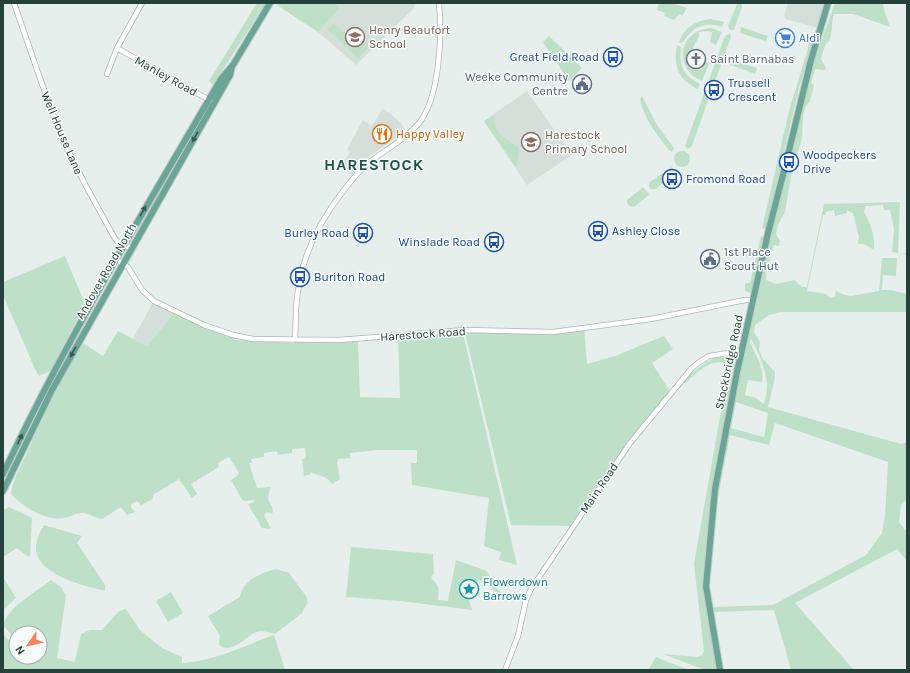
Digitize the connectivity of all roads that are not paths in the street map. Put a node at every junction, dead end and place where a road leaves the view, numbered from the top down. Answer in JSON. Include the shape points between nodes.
{"nodes":[{"id":1,"x":14,"y":3,"type":"edge"},
{"id":2,"x":142,"y":3,"type":"edge"},
{"id":3,"x":270,"y":3,"type":"edge"},
{"id":4,"x":439,"y":3,"type":"edge"},
{"id":5,"x":828,"y":3,"type":"edge"},
{"id":6,"x":832,"y":3,"type":"edge"},
{"id":7,"x":117,"y":48,"type":"junction"},
{"id":8,"x":811,"y":64,"type":"junction"},
{"id":9,"x":107,"y":74,"type":"dead end"},
{"id":10,"x":211,"y":102,"type":"junction"},
{"id":11,"x":124,"y":245,"type":"junction"},
{"id":12,"x":132,"y":249,"type":"junction"},
{"id":13,"x":116,"y":259,"type":"junction"},
{"id":14,"x":124,"y":264,"type":"junction"},
{"id":15,"x":754,"y":300,"type":"junction"},
{"id":16,"x":295,"y":339,"type":"junction"},
{"id":17,"x":742,"y":351,"type":"junction"},
{"id":18,"x":3,"y":474,"type":"edge"},
{"id":19,"x":3,"y":491,"type":"edge"},
{"id":20,"x":505,"y":670,"type":"edge"},
{"id":21,"x":720,"y":670,"type":"edge"}],
"edges":[{"from":1,"to":11,"type":"street","name":"Well House Lane","via":[[62,139],[111,232],[117,241]]},
{"from":2,"to":7,"type":"street"},
{"from":3,"to":10,"type":"main road","name":"Andover Road North","via":[[233,64],[230,75]]},
{"from":4,"to":16,"type":"street","via":[[441,25],[438,65],[428,108],[412,130],[357,174],[320,224],[311,242],[299,283]]},
{"from":5,"to":8,"type":"main road","name":"Stockbridge Road"},
{"from":6,"to":8,"type":"main road","name":"Stockbridge Road"},
{"from":7,"to":9,"type":"street"},
{"from":7,"to":10,"type":"street","name":"Manley Road"},
{"from":8,"to":15,"type":"main road","name":"Stockbridge Road","via":[[768,233]]},
{"from":11,"to":10,"type":"main road","name":"Andover Road North","one_way":true},
{"from":10,"to":12,"type":"main road","name":"Andover Road North","one_way":true},
{"from":11,"to":12,"type":"street","name":"Well House Lane"},
{"from":11,"to":13,"type":"main road","name":"Andover Road North"},
{"from":12,"to":14,"type":"main road","name":"Andover Road North"},
{"from":13,"to":14,"type":"street","name":"Harestock Road"},
{"from":18,"to":13,"type":"main road","name":"Andover Road North","one_way":true,"via":[[42,394]]},
{"from":14,"to":16,"type":"street","name":"Harestock Road","via":[[142,290],[154,301],[204,325],[253,339]]},
{"from":14,"to":19,"type":"main road","name":"Andover Road North","one_way":true,"via":[[52,390]]},
{"from":15,"to":16,"type":"street","name":"Harestock Road","via":[[651,319],[553,332],[465,330],[339,340]]},
{"from":15,"to":17,"type":"main road","name":"Stockbridge Road"},
{"from":17,"to":20,"type":"street","name":"Main Road","via":[[714,354],[698,363],[634,438],[531,589]]},
{"from":17,"to":21,"type":"main road","name":"Stockbridge Road","via":[[715,489],[706,584]]}]}
